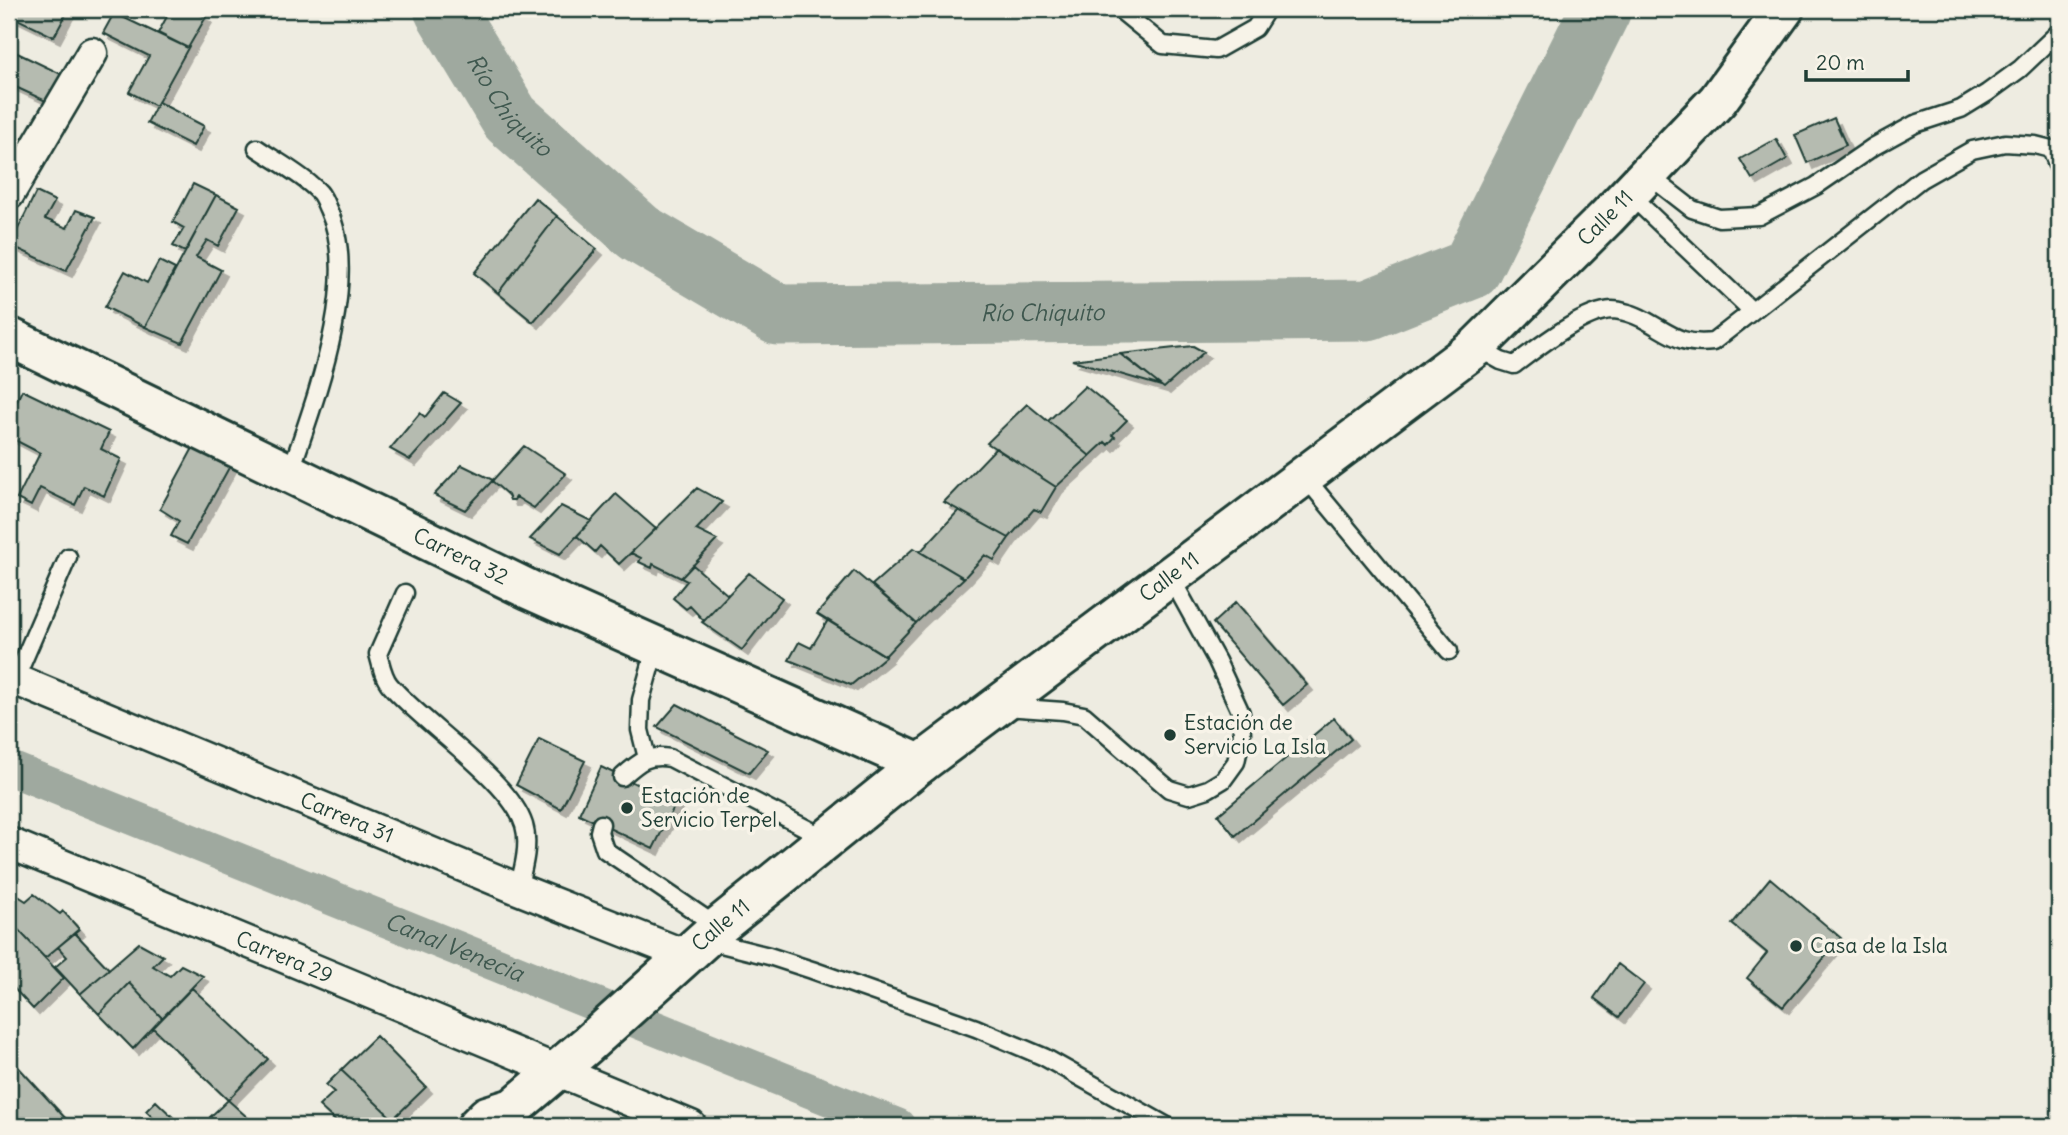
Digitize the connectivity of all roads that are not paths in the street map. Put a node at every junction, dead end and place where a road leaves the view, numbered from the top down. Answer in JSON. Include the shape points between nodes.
{"nodes":[{"id":1,"x":1119,"y":9,"type":"edge"},
{"id":2,"x":1267,"y":9,"type":"edge"},
{"id":3,"x":1784,"y":9,"type":"edge"},
{"id":4,"x":2059,"y":32,"type":"edge"},
{"id":5,"x":92,"y":53,"type":"dead end"},
{"id":6,"x":257,"y":148,"type":"dead end"},
{"id":7,"x":2055,"y":150,"type":"edge"},
{"id":8,"x":2059,"y":169,"type":"edge"},
{"id":9,"x":1638,"y":184,"type":"junction"},
{"id":10,"x":9,"y":194,"type":"edge"},
{"id":11,"x":1752,"y":311,"type":"junction"},
{"id":12,"x":9,"y":337,"type":"edge"},
{"id":13,"x":1476,"y":346,"type":"junction"},
{"id":14,"x":289,"y":474,"type":"junction"},
{"id":15,"x":1304,"y":476,"type":"junction"},
{"id":16,"x":68,"y":556,"type":"dead end"},
{"id":17,"x":1170,"y":576,"type":"junction"},
{"id":18,"x":405,"y":593,"type":"dead end"},
{"id":19,"x":656,"y":646,"type":"junction"},
{"id":20,"x":1450,"y":651,"type":"dead end"},
{"id":21,"x":12,"y":678,"type":"edge"},
{"id":22,"x":997,"y":706,"type":"junction"},
{"id":23,"x":647,"y":758,"type":"junction"},
{"id":24,"x":920,"y":764,"type":"junction"},
{"id":25,"x":622,"y":777,"type":"dead end"},
{"id":26,"x":601,"y":824,"type":"dead end"},
{"id":27,"x":827,"y":839,"type":"junction"},
{"id":28,"x":9,"y":843,"type":"edge"},
{"id":29,"x":518,"y":889,"type":"junction"},
{"id":30,"x":702,"y":940,"type":"junction"},
{"id":31,"x":558,"y":1071,"type":"junction"},
{"id":32,"x":510,"y":1117,"type":"edge"},
{"id":33,"x":477,"y":1126,"type":"edge"},
{"id":34,"x":691,"y":1126,"type":"edge"},
{"id":35,"x":1167,"y":1126,"type":"edge"}],
"edges":[{"from":1,"to":2,"type":"lane","via":[[1163,45],[1216,50],[1255,28]]},
{"from":3,"to":9,"type":"main road","name":"Calle 11","via":[[1718,100]]},
{"from":4,"to":9,"type":"lane","via":[[1987,93],[1915,124],[1759,216],[1719,218]]},
{"from":5,"to":10,"type":"street"},
{"from":6,"to":14,"type":"lane","via":[[320,192],[339,243],[339,291],[323,374]]},
{"from":7,"to":8,"type":"lane"},
{"from":7,"to":11,"type":"lane","via":[[2005,144],[1972,150],[1921,179]]},
{"from":9,"to":11,"type":"lane"},
{"from":9,"to":13,"type":"main road","name":"Calle 11"},
{"from":11,"to":13,"type":"lane","via":[[1713,342],[1697,344],[1673,338],[1642,318],[1613,310],[1555,334],[1514,365]]},
{"from":12,"to":14,"type":"main road","name":"Carrera 32"},
{"from":13,"to":15,"type":"main road","name":"Calle 11"},
{"from":14,"to":19,"type":"main road","name":"Carrera 32"},
{"from":15,"to":17,"type":"main road","name":"Calle 11"},
{"from":15,"to":20,"type":"lane"},
{"from":16,"to":21,"type":"lane"},
{"from":17,"to":22,"type":"main road","name":"Calle 11"},
{"from":17,"to":22,"type":"lane","via":[[1241,713],[1236,762],[1223,780],[1189,795],[1169,789],[1084,715]]},
{"from":18,"to":29,"type":"lane","via":[[378,654],[388,682],[512,804],[524,825],[526,860]]},
{"from":19,"to":23,"type":"lane","via":[[641,700],[640,730]]},
{"from":19,"to":24,"type":"main road","name":"Carrera 32"},
{"from":21,"to":29,"type":"street","name":"Carrera 31"},
{"from":22,"to":24,"type":"main road","name":"Calle 11"},
{"from":23,"to":25,"type":"lane"},
{"from":23,"to":27,"type":"lane","via":[[670,758]]},
{"from":24,"to":27,"type":"main road","name":"Calle 11"},
{"from":26,"to":30,"type":"lane","via":[[605,850]]},
{"from":27,"to":30,"type":"main road","name":"Calle 11"},
{"from":28,"to":31,"type":"street","name":"Carrera 29"},
{"from":29,"to":30,"type":"street","name":"Carrera 31"},
{"from":30,"to":31,"type":"main road","name":"Calle 11"},
{"from":30,"to":35,"type":"lane","via":[[769,956],[976,1028],[1044,1057]]},
{"from":31,"to":32,"type":"main road","name":"Calle 11"},
{"from":31,"to":34,"type":"street"},
{"from":32,"to":33,"type":"main road","name":"Calle 11","via":[[487,1116]]}]}
